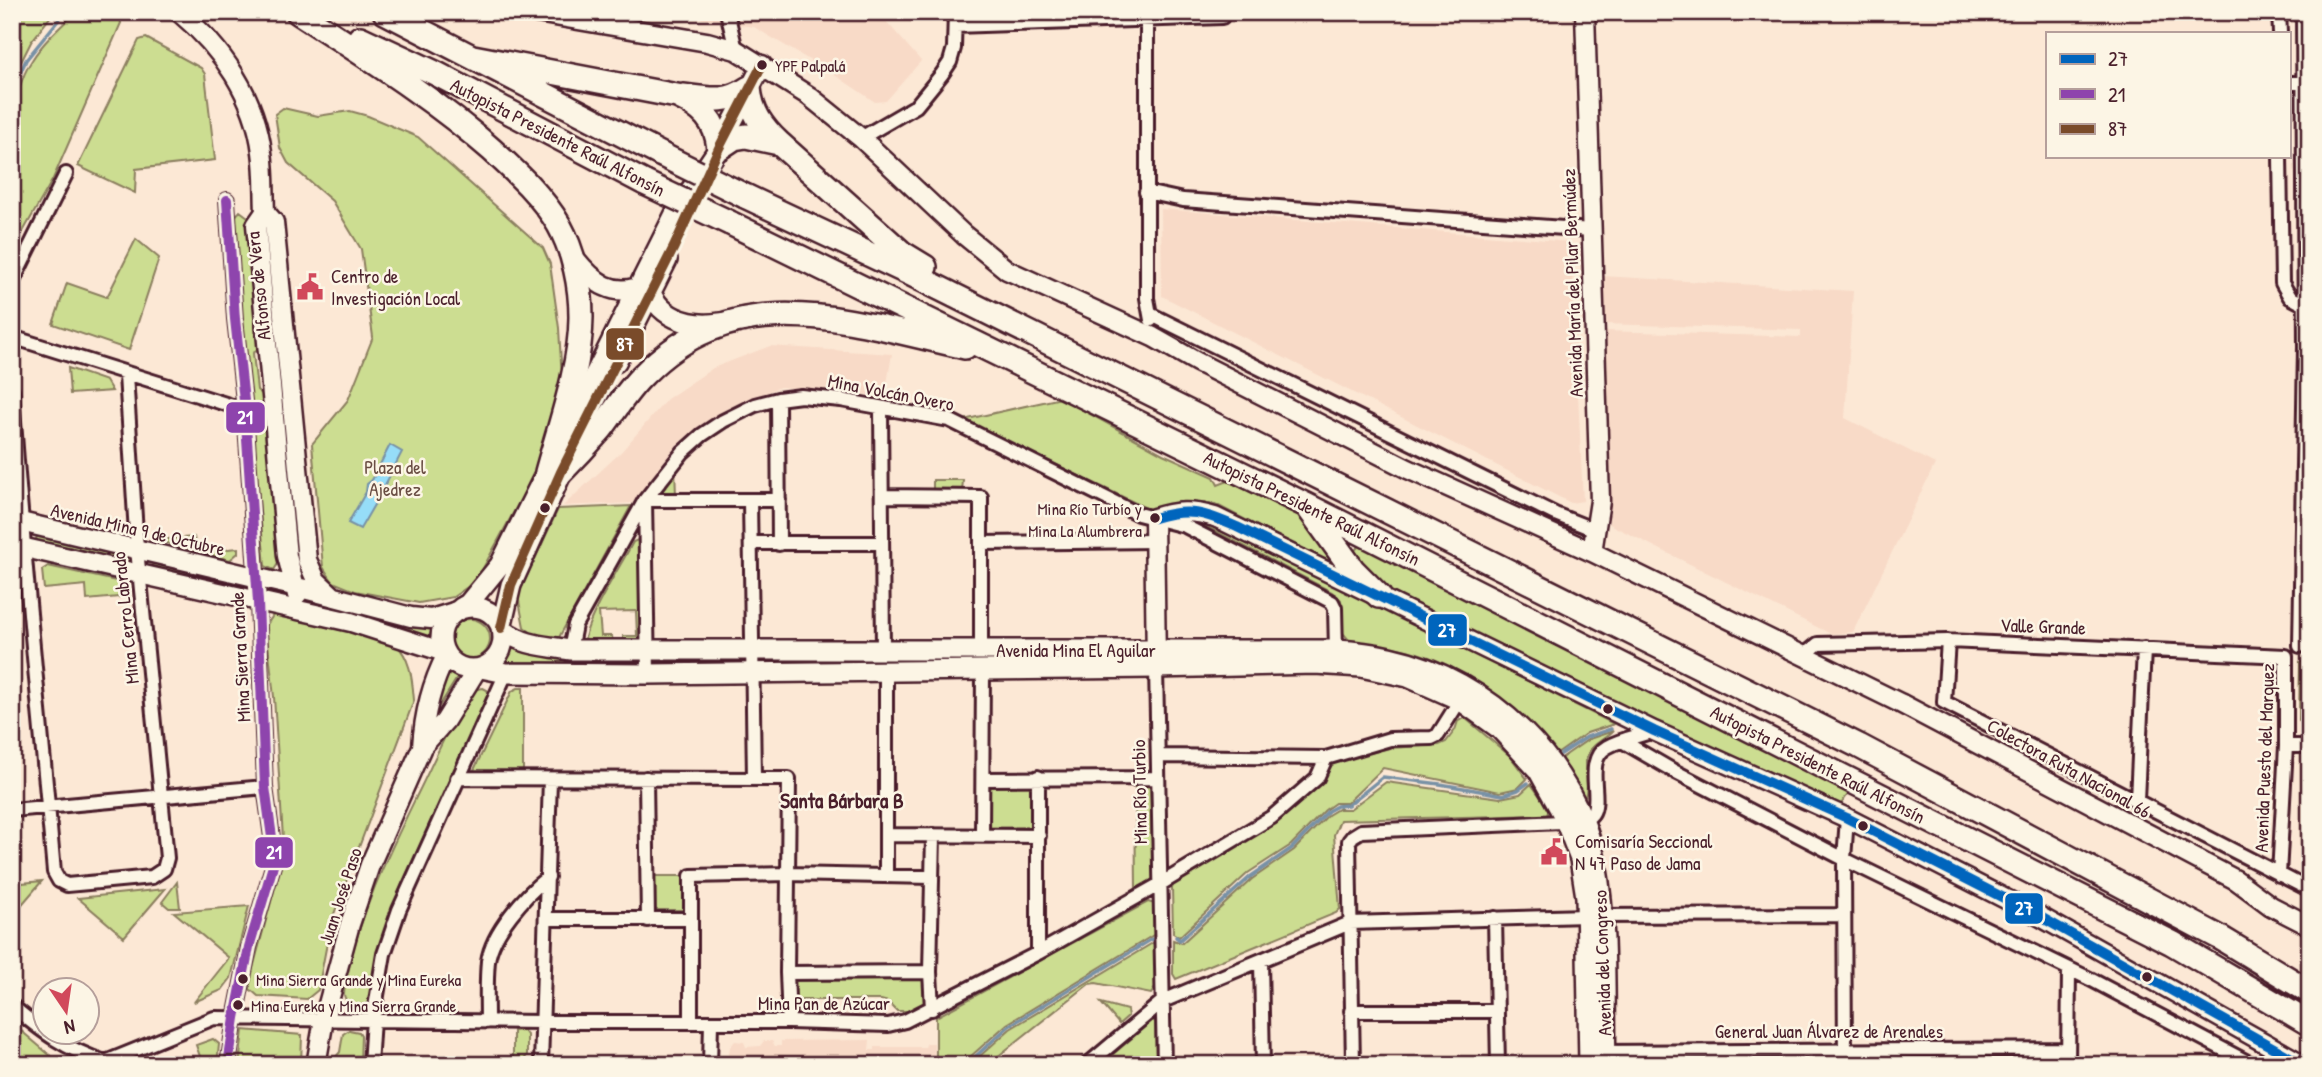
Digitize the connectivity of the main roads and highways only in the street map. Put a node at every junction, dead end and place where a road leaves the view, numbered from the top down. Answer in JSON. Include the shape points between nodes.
{"nodes":[{"id":1,"x":298,"y":12,"type":"edge"},
{"id":2,"x":304,"y":12,"type":"edge"},
{"id":3,"x":385,"y":12,"type":"edge"},
{"id":4,"x":473,"y":57,"type":"junction"},
{"id":5,"x":677,"y":96,"type":"junction"},
{"id":6,"x":779,"y":143,"type":"junction"},
{"id":7,"x":719,"y":148,"type":"junction"},
{"id":8,"x":573,"y":257,"type":"junction"},
{"id":9,"x":649,"y":282,"type":"junction"},
{"id":10,"x":722,"y":323,"type":"junction"},
{"id":11,"x":1006,"y":357,"type":"junction"},
{"id":12,"x":1147,"y":391,"type":"junction"},
{"id":13,"x":554,"y":472,"type":"junction"},
{"id":14,"x":1306,"y":505,"type":"junction"},
{"id":15,"x":1379,"y":596,"type":"road end"},
{"id":16,"x":459,"y":610,"type":"junction"},
{"id":17,"x":502,"y":629,"type":"junction"},
{"id":18,"x":933,"y":650,"type":"junction"},
{"id":19,"x":1156,"y":659,"type":"junction"},
{"id":20,"x":982,"y":660,"type":"junction"},
{"id":21,"x":479,"y":669,"type":"junction"},
{"id":22,"x":932,"y":670,"type":"junction"},
{"id":23,"x":1575,"y":822,"type":"junction"},
{"id":24,"x":2310,"y":992,"type":"edge"},
{"id":25,"x":2310,"y":1024,"type":"edge"},
{"id":26,"x":1597,"y":1058,"type":"edge"}],
"edges":[{"from":1,"to":8,"type":"highway","via":[[413,86],[496,154],[540,197]]},
{"from":2,"to":11,"type":"highway","name":"Autopista Presidente Raúl Alfonsín","bridge":true},
{"from":3,"to":4,"type":"highway","name":"Autopista Presidente Raúl Alfonsín"},
{"from":4,"to":5,"type":"highway"},
{"from":4,"to":12,"type":"highway","name":"Autopista Presidente Raúl Alfonsín","bridge":true,"via":[[662,155]]},
{"from":5,"to":6,"type":"highway","via":[[721,100],[749,89],[756,117]]},
{"from":5,"to":7,"type":"highway","via":[[710,118]]},
{"from":6,"to":7,"type":"highway","via":[[746,136]]},
{"from":6,"to":12,"type":"highway","via":[[902,253],[967,293],[1131,374]]},
{"from":7,"to":9,"type":"main road"},
{"from":8,"to":9,"type":"main road","via":[[590,279],[603,285],[618,289]]},
{"from":8,"to":13,"type":"highway","via":[[580,333]]},
{"from":9,"to":10,"type":"main road","via":[[670,316],[698,326]]},
{"from":9,"to":13,"type":"main road","via":[[585,398]]},
{"from":10,"to":11,"type":"highway","via":[[801,314]]},
{"from":10,"to":13,"type":"highway","via":[[681,344],[643,374],[600,429]]},
{"from":11,"to":14,"type":"highway","name":"Autopista Presidente Raúl Alfonsín"},
{"from":12,"to":24,"type":"highway","name":"Autopista Presidente Raúl Alfonsín","via":[[1859,746],[2219,937]]},
{"from":13,"to":16,"type":"main road","via":[[500,565]]},
{"from":13,"to":17,"type":"main road","via":[[511,585]]},
{"from":14,"to":15,"type":"highway","via":[[1353,570]]},
{"from":14,"to":25,"type":"highway","name":"Autopista Presidente Raúl Alfonsín","via":[[2172,943]]},
{"from":16,"to":17,"type":"main road","via":[[482,609],[497,619]]},
{"from":16,"to":21,"type":"main road","via":[[449,617],[441,633],[445,654],[463,668]]},
{"from":17,"to":18,"type":"main road","name":"Avenida Mina El Aguilar","via":[[536,646],[570,650]]},
{"from":17,"to":21,"type":"main road","via":[[501,650]]},
{"from":18,"to":20,"type":"main road","name":"Avenida Mina El Aguilar"},
{"from":18,"to":22,"type":"main road"},
{"from":19,"to":20,"type":"main road","name":"Avenida Mina El Aguilar"},
{"from":19,"to":23,"type":"main road","name":"Avenida Mina El Aguilar","via":[[1361,667],[1408,677],[1460,700],[1500,729]]},
{"from":19,"to":23,"type":"main road","name":"Avenida Mina El Aguilar","via":[[1336,650],[1418,665],[1462,685],[1506,716],[1560,774]]},
{"from":20,"to":22,"type":"main road","name":"Avenida Mina El Aguilar"},
{"from":21,"to":22,"type":"main road","name":"Avenida Mina El Aguilar","via":[[648,674]]},
{"from":23,"to":26,"type":"main road","name":"Avenida del Congreso","via":[[1594,916]]}]}
